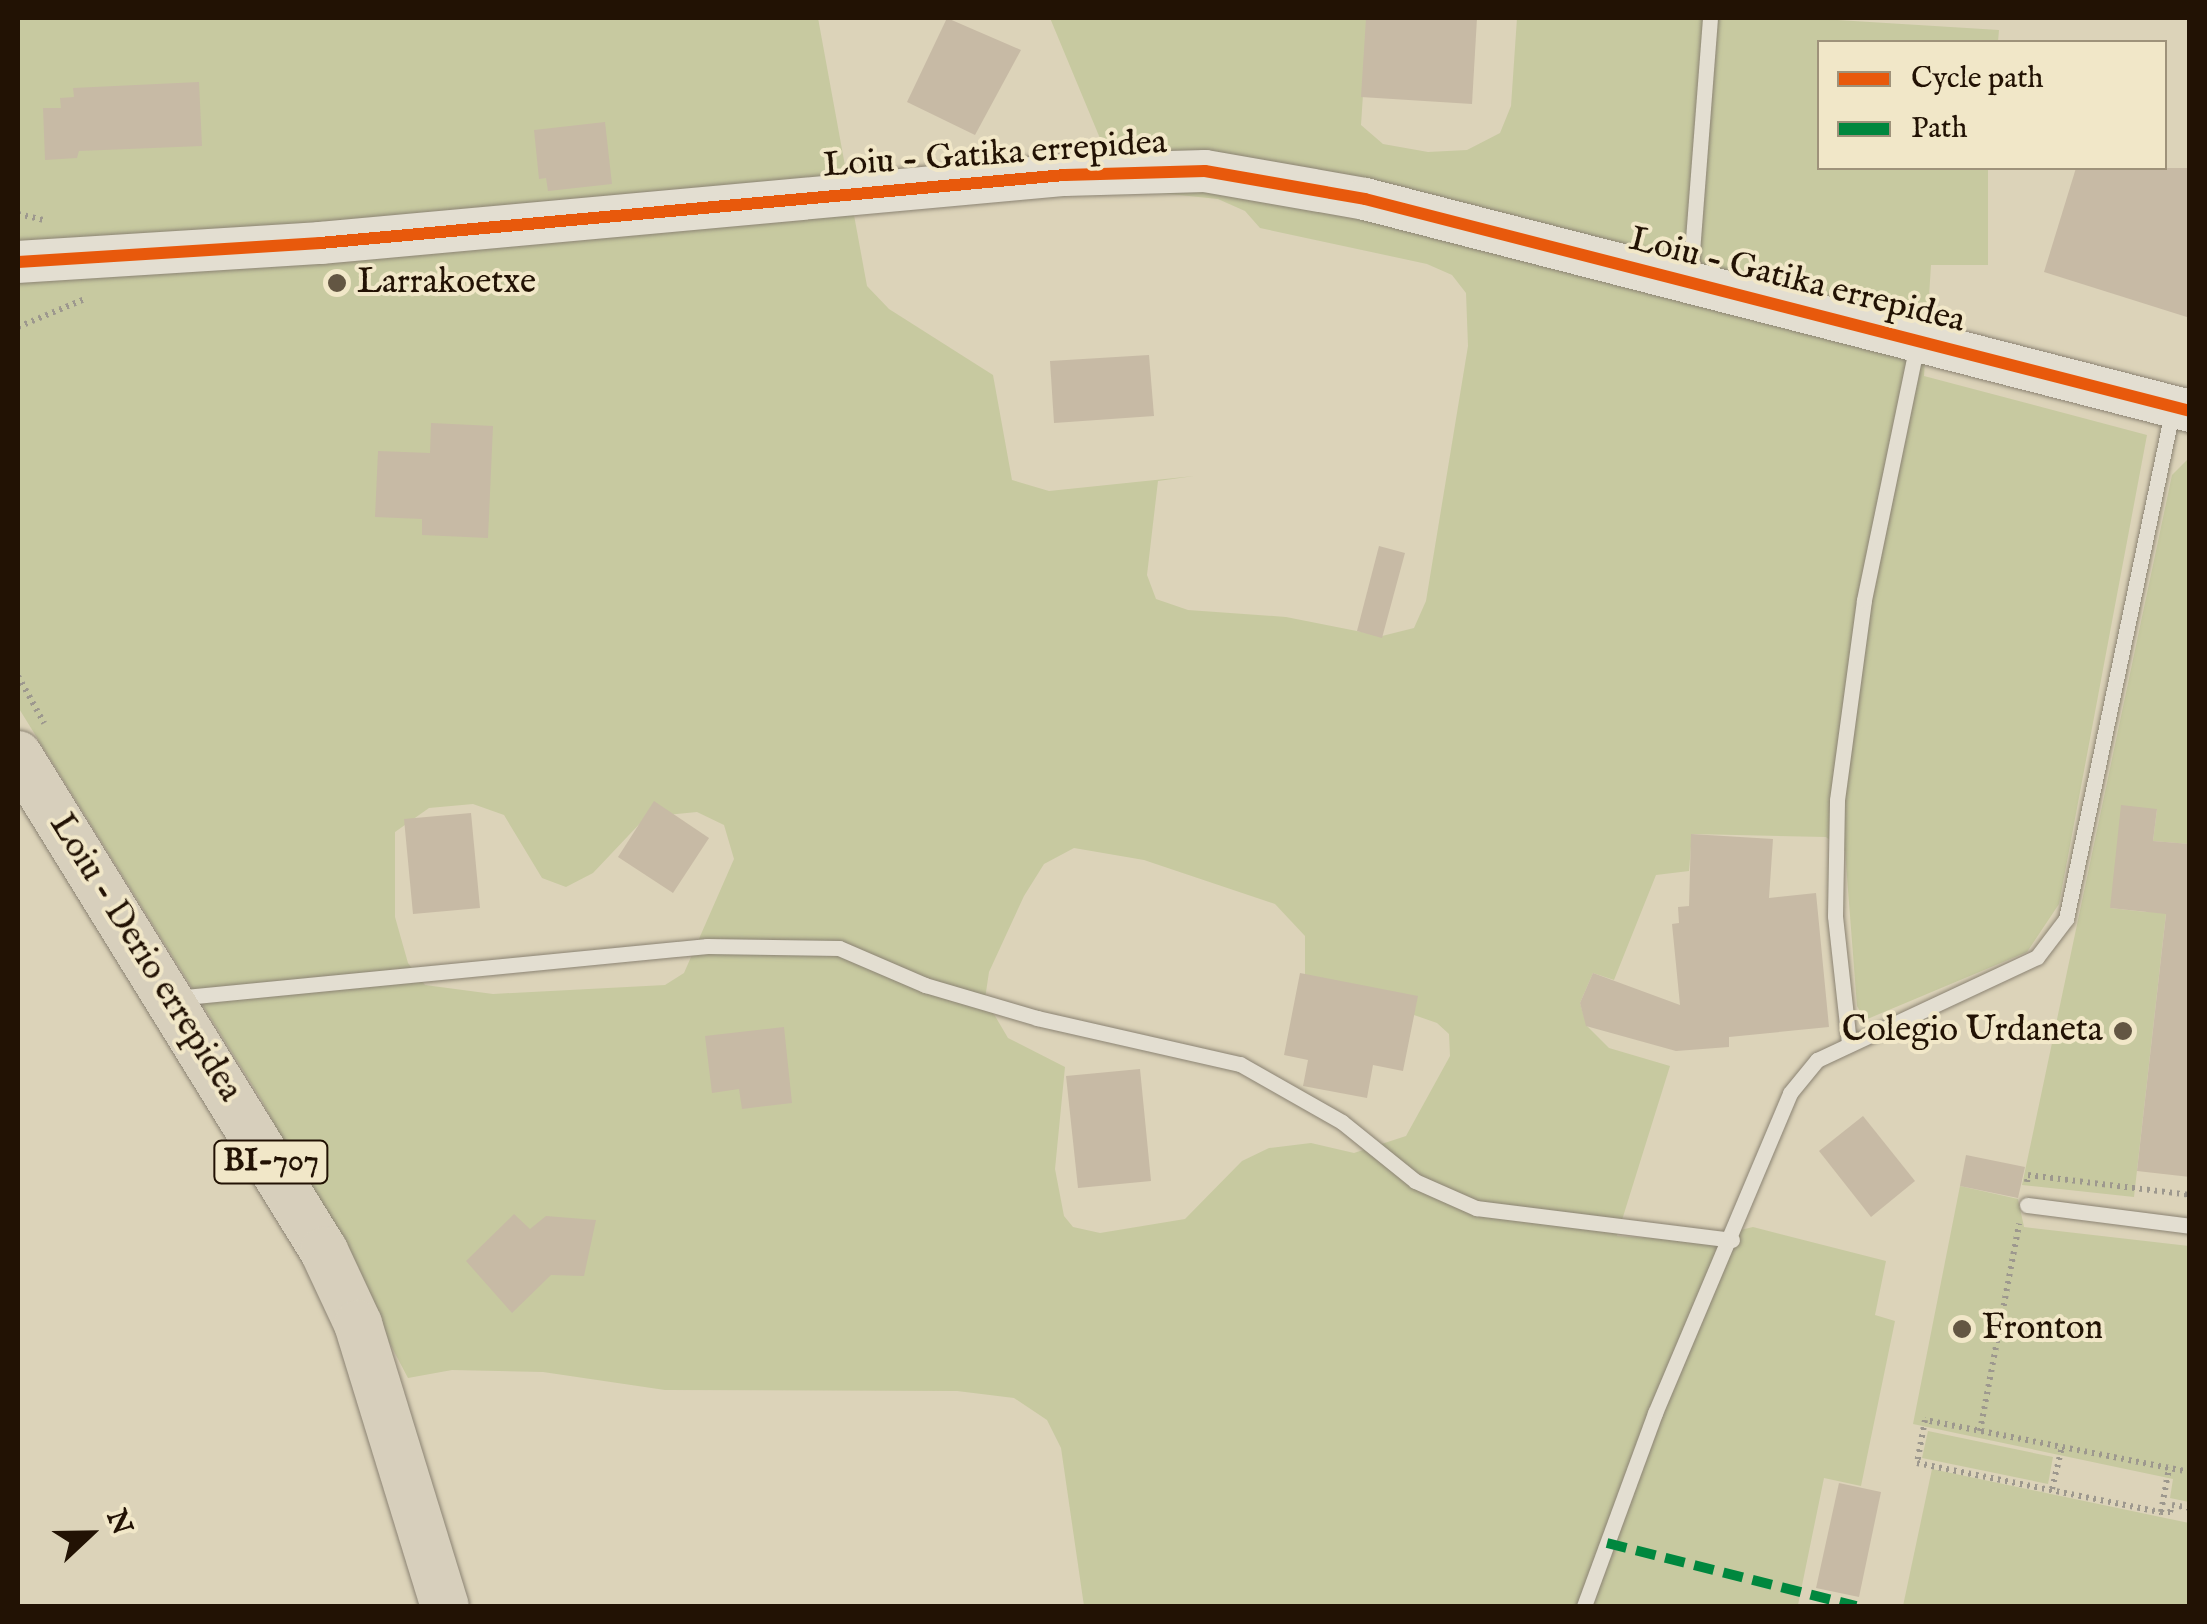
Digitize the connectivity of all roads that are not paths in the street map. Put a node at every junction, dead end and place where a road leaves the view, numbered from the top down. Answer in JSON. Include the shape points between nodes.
{"nodes":[{"id":1,"x":1710,"y":18,"type":"edge"},
{"id":2,"x":18,"y":262,"type":"edge"},
{"id":3,"x":1690,"y":287,"type":"junction"},
{"id":4,"x":1918,"y":342,"type":"junction"},
{"id":5,"x":2181,"y":409,"type":"edge"},
{"id":6,"x":18,"y":755,"type":"edge"},
{"id":7,"x":171,"y":998,"type":"junction"},
{"id":8,"x":1849,"y":1042,"type":"junction"},
{"id":9,"x":2024,"y":1204,"type":"road end"},
{"id":10,"x":2190,"y":1226,"type":"edge"},
{"id":11,"x":1732,"y":1240,"type":"junction"},
{"id":12,"x":445,"y":1606,"type":"edge"},
{"id":13,"x":1584,"y":1606,"type":"edge"}],
"edges":[{"from":1,"to":3,"type":"lane"},
{"from":2,"to":3,"type":"street","name":"Loiu - Gatika errepidea","via":[[320,243],[1065,175],[1205,170],[1365,200]]},
{"from":3,"to":4,"type":"street","name":"Loiu - Gatika errepidea"},
{"from":4,"to":5,"type":"street","name":"Loiu - Gatika errepidea"},
{"from":4,"to":8,"type":"lane","via":[[1864,600],[1837,800],[1835,916]]},
{"from":5,"to":8,"type":"lane","via":[[2066,919],[2037,956]]},
{"from":6,"to":7,"type":"main road","name":"Loiu - Derio errepidea","number":"BI-707"},
{"from":7,"to":11,"type":"lane","via":[[707,946],[839,948],[925,985],[1036,1018],[1240,1064],[1342,1122],[1414,1182],[1476,1208]]},
{"from":7,"to":12,"type":"main road","name":"Loiu - Derio errepidea","number":"BI-707","via":[[324,1251],[358,1324]]},
{"from":8,"to":11,"type":"lane","via":[[1817,1060],[1790,1093]]},
{"from":9,"to":10,"type":"lane"},
{"from":11,"to":13,"type":"lane","via":[[1655,1413]]}]}
